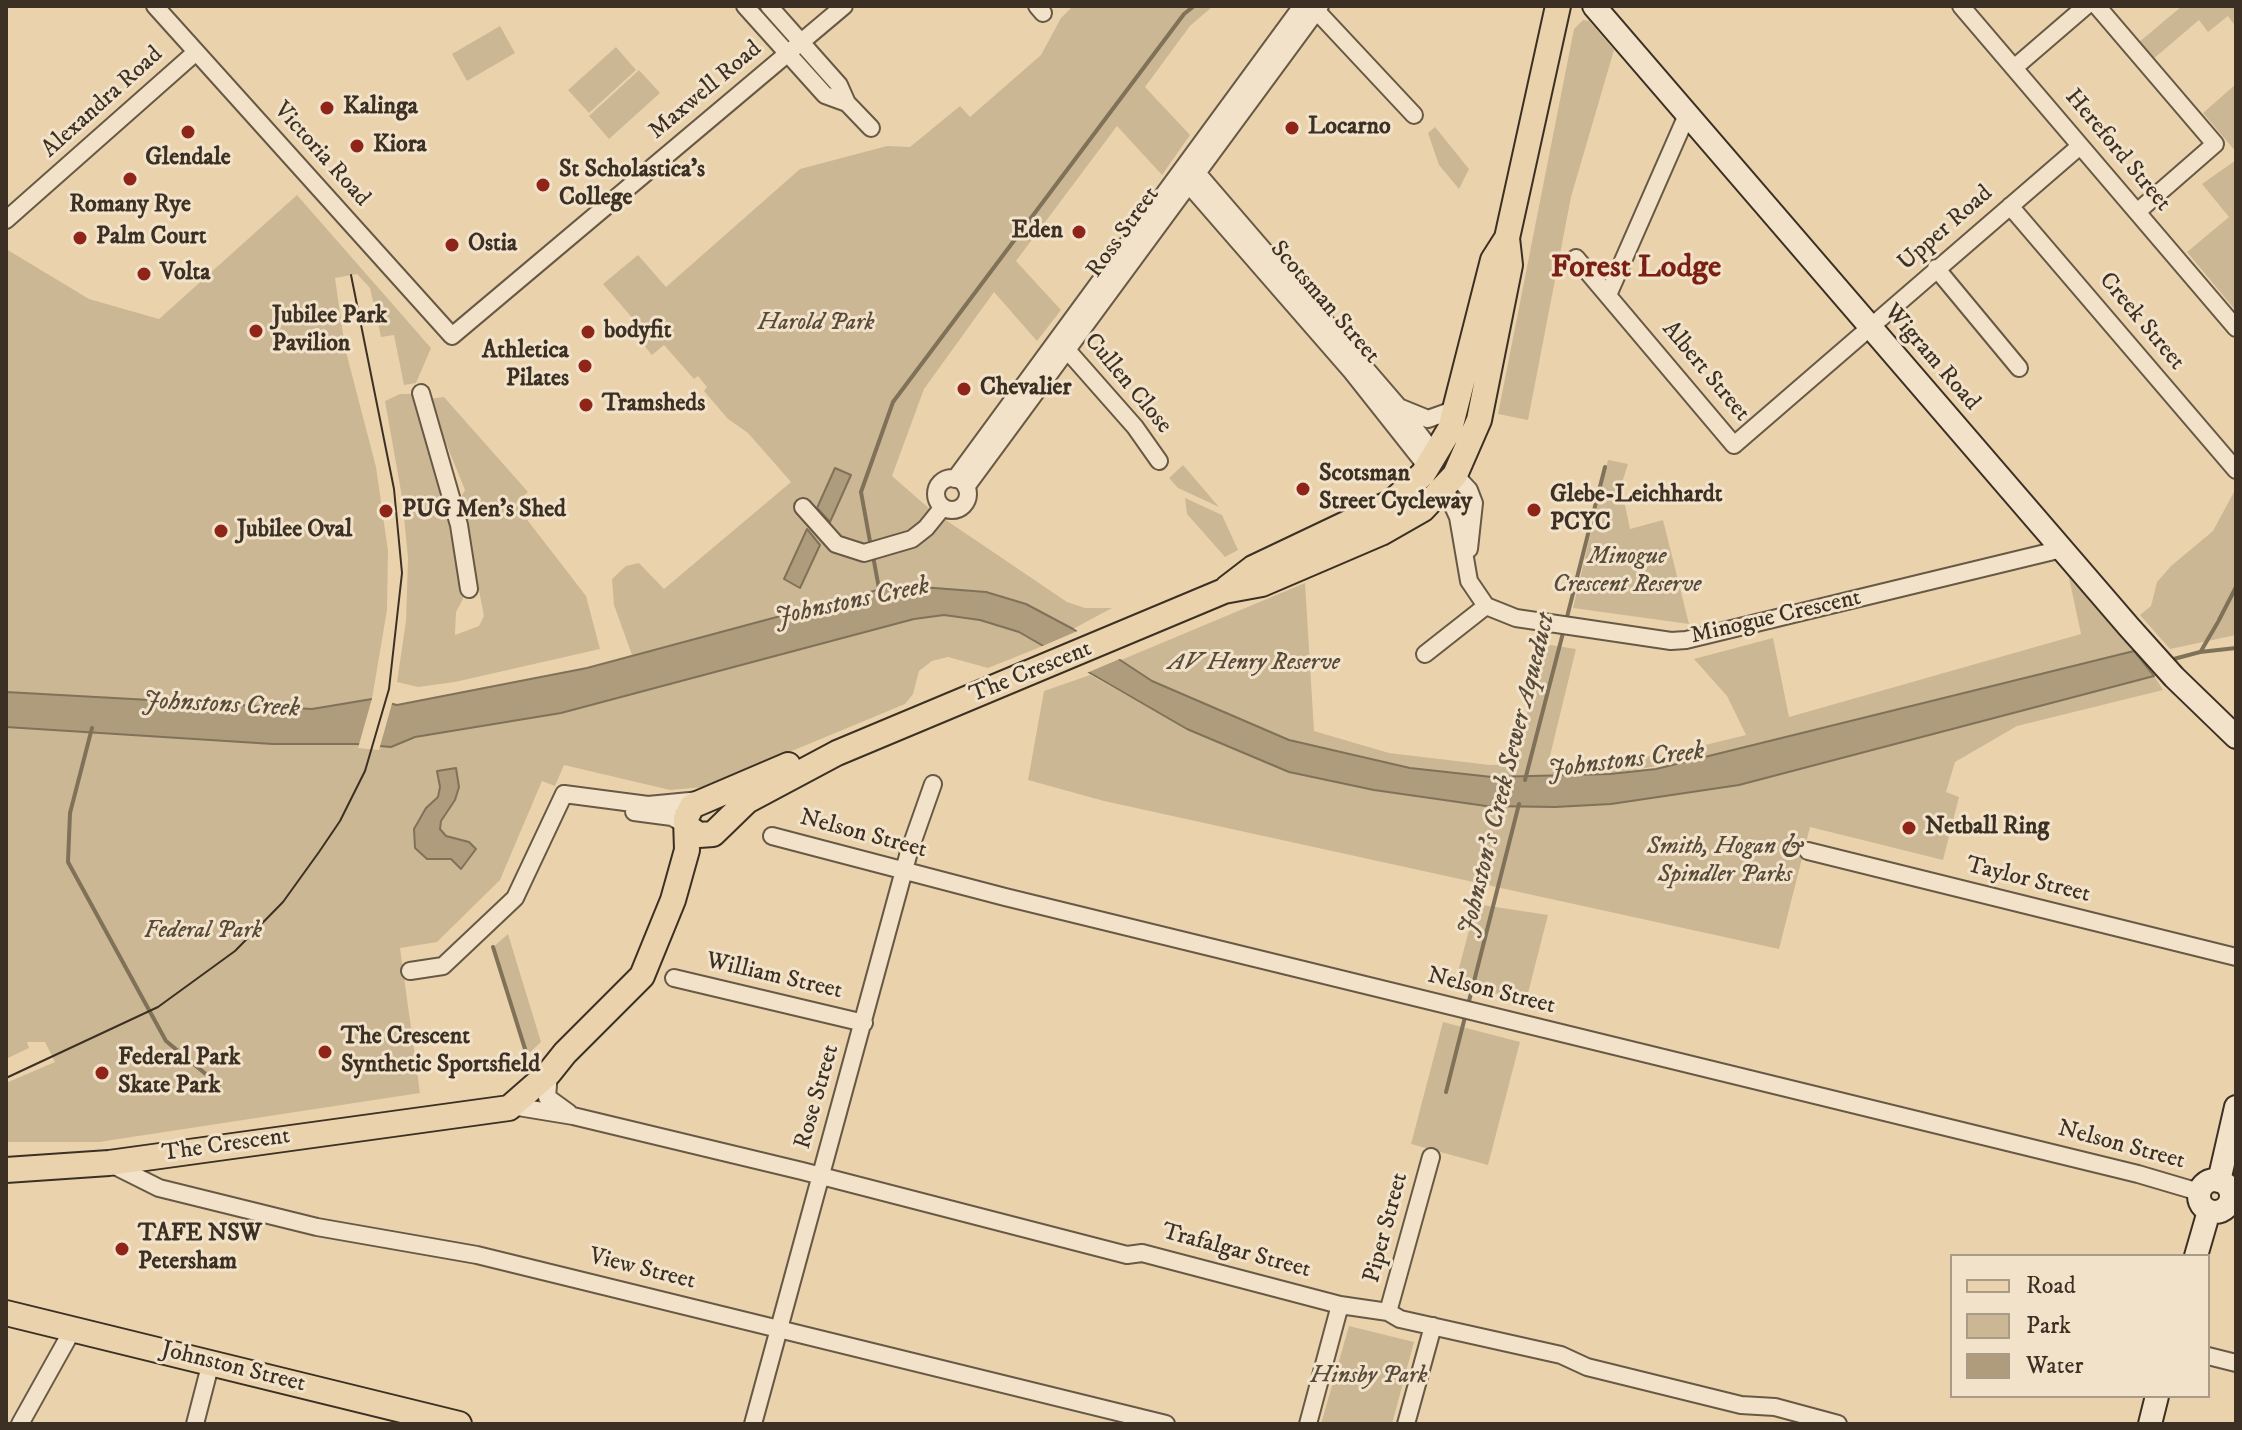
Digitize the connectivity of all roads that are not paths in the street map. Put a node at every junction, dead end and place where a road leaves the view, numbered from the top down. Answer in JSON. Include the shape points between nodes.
{"nodes":[{"id":1,"x":155,"y":6,"type":"edge"},
{"id":2,"x":745,"y":6,"type":"edge"},
{"id":3,"x":769,"y":6,"type":"edge"},
{"id":4,"x":844,"y":6,"type":"edge"},
{"id":5,"x":1558,"y":6,"type":"edge"},
{"id":6,"x":1594,"y":6,"type":"edge"},
{"id":7,"x":1961,"y":6,"type":"edge"},
{"id":8,"x":2086,"y":6,"type":"edge"},
{"id":9,"x":2097,"y":6,"type":"edge"},
{"id":10,"x":1313,"y":7,"type":"edge"},
{"id":11,"x":795,"y":48,"type":"junction"},
{"id":12,"x":196,"y":52,"type":"junction"},
{"id":13,"x":2014,"y":68,"type":"junction"},
{"id":14,"x":1414,"y":115,"type":"dead end"},
{"id":15,"x":1687,"y":115,"type":"junction"},
{"id":16,"x":871,"y":128,"type":"dead end"},
{"id":17,"x":2080,"y":146,"type":"junction"},
{"id":18,"x":1188,"y":174,"type":"junction"},
{"id":19,"x":2010,"y":206,"type":"junction"},
{"id":20,"x":2137,"y":212,"type":"junction"},
{"id":21,"x":6,"y":220,"type":"edge"},
{"id":22,"x":1507,"y":238,"type":"junction"},
{"id":23,"x":1576,"y":258,"type":"dead end"},
{"id":24,"x":1936,"y":268,"type":"junction"},
{"id":25,"x":1608,"y":295,"type":"junction"},
{"id":26,"x":1870,"y":327,"type":"junction"},
{"id":27,"x":2236,"y":328,"type":"edge"},
{"id":28,"x":452,"y":336,"type":"joint"},
{"id":29,"x":1062,"y":345,"type":"junction"},
{"id":30,"x":2019,"y":368,"type":"dead end"},
{"id":31,"x":421,"y":393,"type":"dead end"},
{"id":32,"x":1397,"y":405,"type":"junction"},
{"id":33,"x":1456,"y":409,"type":"junction"},
{"id":34,"x":1734,"y":445,"type":"joint"},
{"id":35,"x":1159,"y":461,"type":"dead end"},
{"id":36,"x":1432,"y":462,"type":"junction"},
{"id":37,"x":2236,"y":470,"type":"edge"},
{"id":38,"x":1450,"y":482,"type":"junction"},
{"id":39,"x":960,"y":483,"type":"junction"},
{"id":40,"x":803,"y":507,"type":"dead end"},
{"id":41,"x":943,"y":507,"type":"junction"},
{"id":42,"x":2062,"y":549,"type":"junction"},
{"id":43,"x":469,"y":589,"type":"dead end"},
{"id":44,"x":1224,"y":591,"type":"junction"},
{"id":45,"x":1486,"y":606,"type":"junction"},
{"id":46,"x":1425,"y":654,"type":"dead end"},
{"id":47,"x":2236,"y":737,"type":"edge"},
{"id":48,"x":837,"y":753,"type":"junction"},
{"id":49,"x":933,"y":784,"type":"dead end"},
{"id":50,"x":612,"y":800,"type":"junction"},
{"id":51,"x":704,"y":800,"type":"junction"},
{"id":52,"x":722,"y":826,"type":"junction"},
{"id":53,"x":688,"y":827,"type":"junction"},
{"id":54,"x":772,"y":836,"type":"dead end"},
{"id":55,"x":1808,"y":851,"type":"dead end"},
{"id":56,"x":904,"y":871,"type":"junction"},
{"id":57,"x":673,"y":900,"type":"junction"},
{"id":58,"x":2236,"y":957,"type":"edge"},
{"id":59,"x":410,"y":971,"type":"dead end"},
{"id":60,"x":674,"y":978,"type":"dead end"},
{"id":61,"x":864,"y":1023,"type":"junction"},
{"id":62,"x":565,"y":1053,"type":"junction"},
{"id":63,"x":549,"y":1073,"type":"junction"},
{"id":64,"x":512,"y":1106,"type":"junction"},
{"id":65,"x":2236,"y":1107,"type":"edge"},
{"id":66,"x":444,"y":1114,"type":"junction"},
{"id":67,"x":573,"y":1116,"type":"junction"},
{"id":68,"x":1431,"y":1157,"type":"dead end"},
{"id":69,"x":109,"y":1163,"type":"junction"},
{"id":70,"x":6,"y":1170,"type":"edge"},
{"id":71,"x":820,"y":1176,"type":"junction"},
{"id":72,"x":2228,"y":1193,"type":"edge"},
{"id":73,"x":2204,"y":1202,"type":"junction"},
{"id":74,"x":2196,"y":1254,"type":"edge"},
{"id":75,"x":1340,"y":1305,"type":"junction"},
{"id":76,"x":1388,"y":1312,"type":"junction"},
{"id":77,"x":6,"y":1313,"type":"edge"},
{"id":78,"x":1433,"y":1326,"type":"junction"},
{"id":79,"x":779,"y":1328,"type":"junction"},
{"id":80,"x":73,"y":1329,"type":"junction"},
{"id":81,"x":2210,"y":1356,"type":"edge"},
{"id":82,"x":211,"y":1362,"type":"junction"},
{"id":83,"x":2236,"y":1363,"type":"edge"},
{"id":84,"x":2156,"y":1398,"type":"edge"},
{"id":85,"x":20,"y":1424,"type":"edge"},
{"id":86,"x":195,"y":1424,"type":"edge"},
{"id":87,"x":459,"y":1424,"type":"edge"},
{"id":88,"x":753,"y":1424,"type":"edge"},
{"id":89,"x":1166,"y":1424,"type":"edge"},
{"id":90,"x":1308,"y":1424,"type":"edge"},
{"id":91,"x":1406,"y":1424,"type":"edge"},
{"id":92,"x":1838,"y":1424,"type":"edge"},
{"id":93,"x":2150,"y":1424,"type":"edge"}],
"edges":[{"from":1,"to":12,"type":"street","name":"Victoria Road"},
{"from":2,"to":11,"type":"street"},
{"from":3,"to":11,"type":"street"},
{"from":4,"to":11,"type":"street","name":"Maxwell Road"},
{"from":5,"to":22,"type":"main road"},
{"from":6,"to":15,"type":"street","name":"Wigram Road"},
{"from":7,"to":13,"type":"street","name":"Hereford Street"},
{"from":8,"to":13,"type":"street"},
{"from":9,"to":20,"type":"street","via":[[2215,144]]},
{"from":10,"to":14,"type":"street"},
{"from":10,"to":18,"type":"street","name":"Ross Street"},
{"from":11,"to":16,"type":"street","via":[[825,95],[847,103]]},
{"from":11,"to":28,"type":"street","name":"Maxwell Road"},
{"from":12,"to":21,"type":"street","name":"Alexandra Road"},
{"from":12,"to":28,"type":"street","name":"Victoria Road"},
{"from":13,"to":17,"type":"street","name":"Hereford Street"},
{"from":15,"to":25,"type":"street"},
{"from":15,"to":26,"type":"street","name":"Wigram Road"},
{"from":17,"to":19,"type":"street","name":"Upper Road"},
{"from":17,"to":20,"type":"street","name":"Hereford Street"},
{"from":18,"to":29,"type":"street","name":"Ross Street"},
{"from":18,"to":32,"type":"street","name":"Scotsman Street"},
{"from":18,"to":36,"type":"street","name":"Scotsman Street"},
{"from":19,"to":24,"type":"street","name":"Upper Road"},
{"from":19,"to":37,"type":"street","name":"Creek Street"},
{"from":20,"to":27,"type":"street","name":"Hereford Street"},
{"from":22,"to":33,"type":"main road","via":[[1493,260]]},
{"from":22,"to":38,"type":"main road","via":[[1510,265],[1484,398],[1470,446]]},
{"from":23,"to":25,"type":"street","name":"Albert Street"},
{"from":24,"to":26,"type":"street","name":"Upper Road"},
{"from":24,"to":30,"type":"street"},
{"from":25,"to":34,"type":"street","name":"Albert Street"},
{"from":26,"to":34,"type":"street","name":"Upper Road"},
{"from":26,"to":42,"type":"street","name":"Wigram Road"},
{"from":29,"to":35,"type":"street","name":"Cullen Close"},
{"from":29,"to":39,"type":"street","name":"Ross Street"},
{"from":31,"to":43,"type":"street","via":[[459,525]]},
{"from":32,"to":33,"type":"street","name":"Scotsman Street","via":[[1425,419]]},
{"from":32,"to":36,"type":"street","name":"Scotsman Street"},
{"from":33,"to":36,"type":"main road"},
{"from":36,"to":38,"type":"main road"},
{"from":36,"to":44,"type":"main road","name":"The Crescent","via":[[1392,502],[1253,568]]},
{"from":38,"to":44,"type":"main road","name":"The Crescent","via":[[1420,512],[1393,528],[1262,584]]},
{"from":38,"to":45,"type":"street","via":[[1469,490],[1475,508],[1465,566],[1473,590]]},
{"from":39,"to":41,"type":"street","name":"Ross Street","via":[[943,482],[937,489]]},
{"from":39,"to":41,"type":"street","name":"Ross Street","via":[[967,497],[963,505],[955,510]]},
{"from":40,"to":41,"type":"street","via":[[833,542],[846,550],[872,551],[917,536]]},
{"from":42,"to":45,"type":"street","name":"Minogue Crescent","via":[[1679,641],[1527,620]]},
{"from":42,"to":47,"type":"street","name":"Wigram Road","via":[[2174,677]]},
{"from":44,"to":48,"type":"main road","name":"The Crescent"},
{"from":45,"to":46,"type":"street"},
{"from":48,"to":51,"type":"main road","name":"The Crescent","via":[[775,769]]},
{"from":48,"to":52,"type":"main road","name":"The Crescent","via":[[747,801]]},
{"from":49,"to":56,"type":"street","name":"Rose Street"},
{"from":50,"to":51,"type":"street","via":[[652,805]]},
{"from":50,"to":53,"type":"street","via":[[637,813],[672,817]]},
{"from":50,"to":59,"type":"street","via":[[564,794],[515,898],[443,966]]},
{"from":51,"to":52,"type":"main road","via":[[721,808]]},
{"from":51,"to":53,"type":"main road","via":[[689,809]]},
{"from":52,"to":53,"type":"main road","via":[[706,836]]},
{"from":52,"to":57,"type":"main road","name":"The Crescent"},
{"from":53,"to":57,"type":"main road","name":"The Crescent"},
{"from":54,"to":56,"type":"street","name":"Nelson Street"},
{"from":55,"to":58,"type":"street","name":"Taylor Street"},
{"from":56,"to":61,"type":"street","name":"Rose Street"},
{"from":56,"to":73,"type":"street","name":"Nelson Street","via":[[2138,1174]]},
{"from":57,"to":62,"type":"main road","name":"The Crescent","via":[[640,978]]},
{"from":60,"to":61,"type":"street","name":"William Street"},
{"from":61,"to":71,"type":"street","name":"Rose Street"},
{"from":62,"to":63,"type":"main road","name":"The Crescent"},
{"from":62,"to":66,"type":"main road","name":"The Crescent","via":[[509,1094]]},
{"from":63,"to":64,"type":"main road","name":"The Crescent"},
{"from":63,"to":67,"type":"street","via":[[547,1097]]},
{"from":64,"to":66,"type":"main road","name":"The Crescent","via":[[493,1113]]},
{"from":64,"to":67,"type":"street","name":"Trafalgar Street"},
{"from":65,"to":72,"type":"street"},
{"from":66,"to":69,"type":"main road","name":"The Crescent"},
{"from":67,"to":71,"type":"street","name":"Trafalgar Street"},
{"from":68,"to":76,"type":"street","name":"Piper Street"},
{"from":69,"to":70,"type":"main road","name":"The Crescent"},
{"from":69,"to":79,"type":"street","name":"View Street","via":[[151,1185],[217,1203],[333,1231],[477,1255]]},
{"from":71,"to":75,"type":"street","name":"Trafalgar Street"},
{"from":71,"to":79,"type":"street","name":"Rose Street"},
{"from":72,"to":73,"type":"street","via":[[2207,1182]]},
{"from":73,"to":74,"type":"street"},
{"from":75,"to":76,"type":"street","name":"Trafalgar Street"},
{"from":75,"to":90,"type":"street"},
{"from":76,"to":78,"type":"street","name":"Trafalgar Street"},
{"from":77,"to":80,"type":"main road","name":"Johnston Street"},
{"from":78,"to":91,"type":"street"},
{"from":78,"to":92,"type":"street","name":"Trafalgar Street","via":[[1741,1405],[1775,1407]]},
{"from":79,"to":88,"type":"street","name":"Rose Street"},
{"from":79,"to":89,"type":"street","name":"View Street"},
{"from":80,"to":82,"type":"main road","name":"Johnston Street"},
{"from":80,"to":85,"type":"street"},
{"from":81,"to":83,"type":"street"},
{"from":82,"to":86,"type":"street"},
{"from":82,"to":87,"type":"main road","name":"Johnston Street"},
{"from":84,"to":93,"type":"street"}]}
